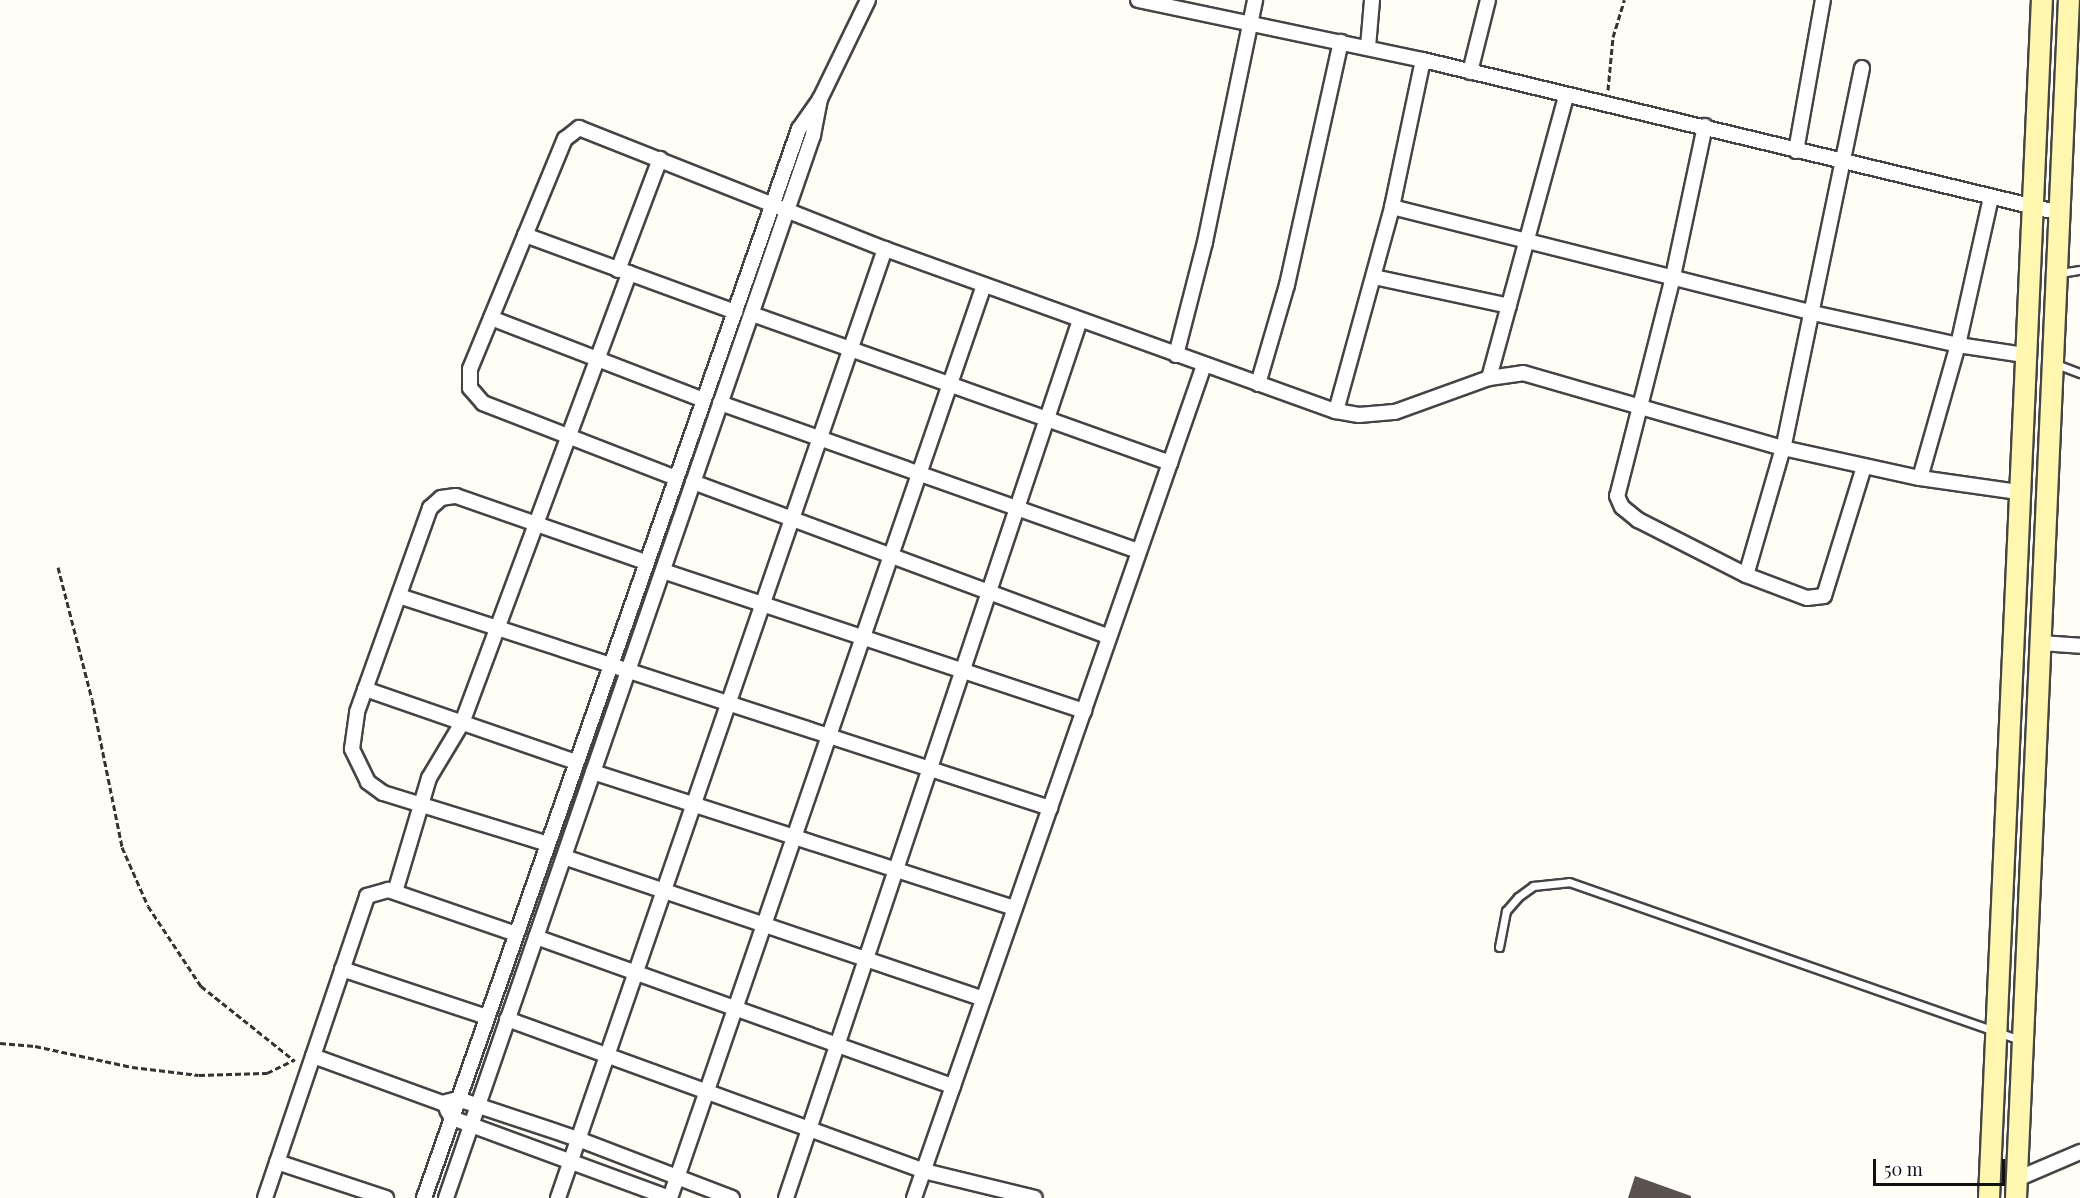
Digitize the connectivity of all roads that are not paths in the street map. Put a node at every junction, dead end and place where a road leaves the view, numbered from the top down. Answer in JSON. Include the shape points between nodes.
{"nodes":[{"id":1,"x":868,"y":0,"type":"edge"},
{"id":2,"x":1138,"y":0,"type":"edge"},
{"id":3,"x":1255,"y":0,"type":"edge"},
{"id":4,"x":1372,"y":0,"type":"edge"},
{"id":5,"x":1488,"y":0,"type":"edge"},
{"id":6,"x":1823,"y":0,"type":"edge"},
{"id":7,"x":2042,"y":0,"type":"edge"},
{"id":8,"x":2072,"y":5,"type":"edge"},
{"id":9,"x":1252,"y":25,"type":"junction"},
{"id":10,"x":1341,"y":42,"type":"junction"},
{"id":11,"x":1368,"y":48,"type":"junction"},
{"id":12,"x":1423,"y":60,"type":"junction"},
{"id":13,"x":1862,"y":68,"type":"dead end"},
{"id":14,"x":1470,"y":72,"type":"junction"},
{"id":15,"x":1566,"y":96,"type":"junction"},
{"id":16,"x":819,"y":99,"type":"junction"},
{"id":17,"x":1705,"y":126,"type":"junction"},
{"id":18,"x":1796,"y":150,"type":"junction"},
{"id":19,"x":660,"y":159,"type":"junction"},
{"id":20,"x":1842,"y":160,"type":"junction"},
{"id":21,"x":1991,"y":197,"type":"junction"},
{"id":22,"x":772,"y":205,"type":"junction"},
{"id":23,"x":1392,"y":207,"type":"junction"},
{"id":24,"x":2034,"y":207,"type":"junction"},
{"id":25,"x":787,"y":211,"type":"junction"},
{"id":26,"x":2060,"y":213,"type":"junction"},
{"id":27,"x":525,"y":235,"type":"junction"},
{"id":28,"x":1528,"y":240,"type":"junction"},
{"id":29,"x":885,"y":249,"type":"junction"},
{"id":30,"x":2080,"y":270,"type":"edge"},
{"id":31,"x":623,"y":271,"type":"junction"},
{"id":32,"x":2057,"y":273,"type":"junction"},
{"id":33,"x":1374,"y":277,"type":"junction"},
{"id":34,"x":1673,"y":277,"type":"junction"},
{"id":35,"x":984,"y":285,"type":"junction"},
{"id":36,"x":1509,"y":306,"type":"junction"},
{"id":37,"x":735,"y":312,"type":"junction"},
{"id":38,"x":1813,"y":313,"type":"junction"},
{"id":39,"x":752,"y":314,"type":"junction"},
{"id":40,"x":491,"y":318,"type":"junction"},
{"id":41,"x":1080,"y":320,"type":"junction"},
{"id":42,"x":1958,"y":345,"type":"junction"},
{"id":43,"x":850,"y":349,"type":"junction"},
{"id":44,"x":1176,"y":355,"type":"junction"},
{"id":45,"x":2024,"y":355,"type":"junction"},
{"id":46,"x":596,"y":359,"type":"junction"},
{"id":47,"x":2054,"y":363,"type":"junction"},
{"id":48,"x":1204,"y":365,"type":"junction"},
{"id":49,"x":2080,"y":373,"type":"edge"},
{"id":50,"x":1489,"y":378,"type":"junction"},
{"id":51,"x":950,"y":384,"type":"junction"},
{"id":52,"x":1258,"y":384,"type":"junction"},
{"id":53,"x":704,"y":400,"type":"junction"},
{"id":54,"x":720,"y":403,"type":"junction"},
{"id":55,"x":1638,"y":404,"type":"junction"},
{"id":56,"x":1336,"y":411,"type":"junction"},
{"id":57,"x":1047,"y":419,"type":"junction"},
{"id":58,"x":567,"y":436,"type":"junction"},
{"id":59,"x":820,"y":438,"type":"junction"},
{"id":60,"x":1784,"y":448,"type":"junction"},
{"id":61,"x":2050,"y":458,"type":"junction"},
{"id":62,"x":2020,"y":459,"type":"junction"},
{"id":63,"x":1170,"y":463,"type":"junction"},
{"id":64,"x":1864,"y":467,"type":"junction"},
{"id":65,"x":919,"y":474,"type":"junction"},
{"id":66,"x":676,"y":478,"type":"junction"},
{"id":67,"x":1920,"y":478,"type":"junction"},
{"id":68,"x":693,"y":482,"type":"junction"},
{"id":69,"x":2019,"y":492,"type":"junction"},
{"id":70,"x":1017,"y":508,"type":"junction"},
{"id":71,"x":792,"y":519,"type":"junction"},
{"id":72,"x":533,"y":523,"type":"junction"},
{"id":73,"x":1139,"y":552,"type":"junction"},
{"id":74,"x":891,"y":556,"type":"junction"},
{"id":75,"x":646,"y":562,"type":"junction"},
{"id":76,"x":663,"y":571,"type":"junction"},
{"id":77,"x":1746,"y":575,"type":"junction"},
{"id":78,"x":989,"y":592,"type":"junction"},
{"id":79,"x":399,"y":596,"type":"junction"},
{"id":80,"x":763,"y":604,"type":"junction"},
{"id":81,"x":495,"y":628,"type":"junction"},
{"id":82,"x":863,"y":637,"type":"junction"},
{"id":83,"x":1109,"y":637,"type":"junction"},
{"id":84,"x":2041,"y":643,"type":"junction"},
{"id":85,"x":2080,"y":646,"type":"edge"},
{"id":86,"x":610,"y":667,"type":"junction"},
{"id":87,"x":963,"y":671,"type":"junction"},
{"id":88,"x":627,"y":672,"type":"junction"},
{"id":89,"x":365,"y":689,"type":"junction"},
{"id":90,"x":728,"y":705,"type":"junction"},
{"id":91,"x":1083,"y":711,"type":"junction"},
{"id":92,"x":462,"y":723,"type":"junction"},
{"id":93,"x":829,"y":737,"type":"junction"},
{"id":94,"x":576,"y":762,"type":"junction"},
{"id":95,"x":930,"y":769,"type":"junction"},
{"id":96,"x":593,"y":772,"type":"junction"},
{"id":97,"x":694,"y":804,"type":"junction"},
{"id":98,"x":421,"y":806,"type":"junction"},
{"id":99,"x":1050,"y":808,"type":"junction"},
{"id":100,"x":794,"y":837,"type":"junction"},
{"id":101,"x":548,"y":844,"type":"junction"},
{"id":102,"x":564,"y":857,"type":"junction"},
{"id":103,"x":896,"y":870,"type":"junction"},
{"id":104,"x":664,"y":891,"type":"junction"},
{"id":105,"x":395,"y":892,"type":"junction"},
{"id":106,"x":1015,"y":908,"type":"junction"},
{"id":107,"x":764,"y":925,"type":"junction"},
{"id":108,"x":516,"y":934,"type":"junction"},
{"id":109,"x":536,"y":937,"type":"junction"},
{"id":110,"x":1499,"y":947,"type":"dead end"},
{"id":111,"x":866,"y":959,"type":"junction"},
{"id":112,"x":342,"y":969,"type":"junction"},
{"id":113,"x":636,"y":973,"type":"junction"},
{"id":114,"x":983,"y":999,"type":"junction"},
{"id":115,"x":735,"y":1008,"type":"junction"},
{"id":116,"x":487,"y":1017,"type":"junction"},
{"id":117,"x":507,"y":1019,"type":"junction"},
{"id":118,"x":1996,"y":1032,"type":"junction"},
{"id":119,"x":2022,"y":1040,"type":"junction"},
{"id":120,"x":837,"y":1045,"type":"junction"},
{"id":121,"x":313,"y":1056,"type":"junction"},
{"id":122,"x":607,"y":1056,"type":"junction"},
{"id":123,"x":953,"y":1086,"type":"junction"},
{"id":124,"x":706,"y":1092,"type":"junction"},
{"id":125,"x":458,"y":1099,"type":"junction"},
{"id":126,"x":442,"y":1103,"type":"junction"},
{"id":127,"x":478,"y":1106,"type":"junction"},
{"id":128,"x":452,"y":1118,"type":"junction"},
{"id":129,"x":471,"y":1125,"type":"junction"},
{"id":130,"x":809,"y":1129,"type":"junction"},
{"id":131,"x":578,"y":1139,"type":"junction"},
{"id":132,"x":2080,"y":1152,"type":"edge"},
{"id":133,"x":571,"y":1161,"type":"junction"},
{"id":134,"x":277,"y":1162,"type":"junction"},
{"id":135,"x":924,"y":1171,"type":"junction"},
{"id":136,"x":678,"y":1176,"type":"junction"},
{"id":137,"x":2016,"y":1188,"type":"edge"},
{"id":138,"x":265,"y":1198,"type":"edge"},
{"id":139,"x":386,"y":1198,"type":"edge"},
{"id":140,"x":424,"y":1198,"type":"edge"},
{"id":141,"x":446,"y":1198,"type":"edge"},
{"id":142,"x":558,"y":1198,"type":"edge"},
{"id":143,"x":670,"y":1198,"type":"edge"},
{"id":144,"x":732,"y":1198,"type":"edge"},
{"id":145,"x":786,"y":1198,"type":"edge"},
{"id":146,"x":914,"y":1198,"type":"edge"},
{"id":147,"x":1034,"y":1198,"type":"edge"},
{"id":148,"x":1989,"y":1198,"type":"edge"}],
"edges":[{"from":1,"to":16,"type":"street"},
{"from":2,"to":9,"type":"street"},
{"from":3,"to":9,"type":"street"},
{"from":4,"to":11,"type":"street"},
{"from":5,"to":14,"type":"street"},
{"from":6,"to":18,"type":"street"},
{"from":7,"to":24,"type":"main road"},
{"from":8,"to":26,"type":"main road"},
{"from":9,"to":10,"type":"street"},
{"from":9,"to":44,"type":"street"},
{"from":10,"to":11,"type":"street"},
{"from":10,"to":52,"type":"street","via":[[1287,285]]},
{"from":11,"to":12,"type":"street"},
{"from":12,"to":14,"type":"street"},
{"from":12,"to":23,"type":"street"},
{"from":13,"to":20,"type":"street"},
{"from":14,"to":15,"type":"street"},
{"from":15,"to":17,"type":"street"},
{"from":15,"to":28,"type":"street"},
{"from":16,"to":22,"type":"street","via":[[800,129]]},
{"from":16,"to":25,"type":"street","via":[[813,135]]},
{"from":17,"to":18,"type":"street"},
{"from":17,"to":34,"type":"street"},
{"from":18,"to":20,"type":"street"},
{"from":19,"to":22,"type":"street"},
{"from":19,"to":27,"type":"street","via":[[591,130],[573,130],[565,139]]},
{"from":19,"to":31,"type":"street"},
{"from":20,"to":21,"type":"street"},
{"from":20,"to":38,"type":"street"},
{"from":21,"to":24,"type":"street"},
{"from":21,"to":42,"type":"street"},
{"from":22,"to":25,"type":"street"},
{"from":22,"to":37,"type":"street"},
{"from":23,"to":28,"type":"street"},
{"from":23,"to":33,"type":"street"},
{"from":24,"to":26,"type":"street"},
{"from":24,"to":45,"type":"main road"},
{"from":25,"to":29,"type":"street"},
{"from":25,"to":39,"type":"street"},
{"from":26,"to":32,"type":"main road"},
{"from":27,"to":31,"type":"street"},
{"from":27,"to":40,"type":"street"},
{"from":28,"to":34,"type":"street"},
{"from":28,"to":36,"type":"street"},
{"from":29,"to":35,"type":"street"},
{"from":29,"to":43,"type":"street"},
{"from":30,"to":32,"type":"lane"},
{"from":31,"to":37,"type":"street"},
{"from":31,"to":46,"type":"street"},
{"from":32,"to":47,"type":"main road"},
{"from":33,"to":36,"type":"street"},
{"from":33,"to":56,"type":"street"},
{"from":34,"to":38,"type":"street"},
{"from":34,"to":55,"type":"street"},
{"from":35,"to":41,"type":"street"},
{"from":35,"to":51,"type":"street"},
{"from":36,"to":50,"type":"street"},
{"from":37,"to":53,"type":"street"},
{"from":38,"to":42,"type":"street"},
{"from":38,"to":60,"type":"street"},
{"from":39,"to":43,"type":"street"},
{"from":39,"to":54,"type":"street"},
{"from":40,"to":46,"type":"street"},
{"from":40,"to":58,"type":"street","via":[[470,369],[470,388],[475,397]]},
{"from":41,"to":44,"type":"street"},
{"from":41,"to":57,"type":"street"},
{"from":42,"to":45,"type":"street"},
{"from":42,"to":67,"type":"street"},
{"from":43,"to":51,"type":"street"},
{"from":43,"to":59,"type":"street"},
{"from":44,"to":48,"type":"street"},
{"from":45,"to":62,"type":"main road"},
{"from":46,"to":53,"type":"street"},
{"from":46,"to":58,"type":"street"},
{"from":47,"to":49,"type":"lane"},
{"from":47,"to":61,"type":"main road"},
{"from":48,"to":52,"type":"street"},
{"from":48,"to":63,"type":"street"},
{"from":50,"to":55,"type":"street","via":[[1523,373]]},
{"from":50,"to":56,"type":"street","via":[[1395,412],[1359,415]]},
{"from":51,"to":57,"type":"street"},
{"from":51,"to":65,"type":"street"},
{"from":52,"to":56,"type":"street"},
{"from":53,"to":66,"type":"street"},
{"from":54,"to":59,"type":"street"},
{"from":54,"to":68,"type":"street"},
{"from":55,"to":60,"type":"street"},
{"from":55,"to":77,"type":"street","via":[[1618,480],[1622,507],[1691,551]]},
{"from":57,"to":63,"type":"street"},
{"from":57,"to":70,"type":"street"},
{"from":58,"to":66,"type":"street"},
{"from":58,"to":72,"type":"street"},
{"from":59,"to":65,"type":"street"},
{"from":59,"to":71,"type":"street"},
{"from":60,"to":64,"type":"street"},
{"from":60,"to":77,"type":"street"},
{"from":61,"to":62,"type":"main road"},
{"from":61,"to":84,"type":"main road"},
{"from":62,"to":69,"type":"main road"},
{"from":63,"to":73,"type":"street"},
{"from":64,"to":67,"type":"street"},
{"from":64,"to":77,"type":"street","via":[[1824,596],[1807,598]]},
{"from":65,"to":70,"type":"street"},
{"from":65,"to":74,"type":"street"},
{"from":66,"to":75,"type":"street"},
{"from":67,"to":69,"type":"street"},
{"from":68,"to":71,"type":"street"},
{"from":68,"to":76,"type":"street"},
{"from":69,"to":118,"type":"main road"},
{"from":70,"to":73,"type":"street"},
{"from":70,"to":78,"type":"street"},
{"from":71,"to":74,"type":"street"},
{"from":71,"to":80,"type":"street"},
{"from":72,"to":75,"type":"street"},
{"from":72,"to":79,"type":"street","via":[[456,496],[441,498],[430,508]]},
{"from":72,"to":81,"type":"street"},
{"from":73,"to":83,"type":"street"},
{"from":74,"to":78,"type":"street"},
{"from":74,"to":82,"type":"street"},
{"from":75,"to":86,"type":"street"},
{"from":76,"to":80,"type":"street"},
{"from":76,"to":88,"type":"street"},
{"from":78,"to":83,"type":"street"},
{"from":78,"to":87,"type":"street"},
{"from":79,"to":81,"type":"street"},
{"from":79,"to":89,"type":"street"},
{"from":80,"to":82,"type":"street"},
{"from":80,"to":90,"type":"street"},
{"from":81,"to":86,"type":"street"},
{"from":81,"to":92,"type":"street"},
{"from":82,"to":87,"type":"street"},
{"from":82,"to":93,"type":"street"},
{"from":83,"to":91,"type":"street"},
{"from":84,"to":85,"type":"street"},
{"from":84,"to":119,"type":"main road"},
{"from":86,"to":88,"type":"street"},
{"from":86,"to":94,"type":"street"},
{"from":87,"to":91,"type":"street"},
{"from":87,"to":95,"type":"street"},
{"from":88,"to":90,"type":"street"},
{"from":88,"to":96,"type":"street"},
{"from":89,"to":92,"type":"street"},
{"from":89,"to":98,"type":"street","via":[[352,730],[358,766],[382,794]]},
{"from":90,"to":93,"type":"street"},
{"from":90,"to":97,"type":"street"},
{"from":91,"to":99,"type":"street"},
{"from":92,"to":94,"type":"street"},
{"from":92,"to":98,"type":"street","via":[[429,778]]},
{"from":93,"to":95,"type":"street"},
{"from":93,"to":100,"type":"street"},
{"from":94,"to":101,"type":"street"},
{"from":95,"to":99,"type":"street"},
{"from":95,"to":103,"type":"street"},
{"from":96,"to":97,"type":"street"},
{"from":96,"to":102,"type":"street"},
{"from":97,"to":100,"type":"street"},
{"from":97,"to":104,"type":"street"},
{"from":98,"to":101,"type":"street"},
{"from":98,"to":105,"type":"street"},
{"from":99,"to":106,"type":"street"},
{"from":100,"to":103,"type":"street"},
{"from":100,"to":107,"type":"street"},
{"from":101,"to":108,"type":"street"},
{"from":102,"to":104,"type":"street"},
{"from":102,"to":109,"type":"street"},
{"from":103,"to":106,"type":"street"},
{"from":103,"to":111,"type":"street"},
{"from":104,"to":107,"type":"street"},
{"from":104,"to":113,"type":"street"},
{"from":105,"to":108,"type":"street"},
{"from":105,"to":112,"type":"street","via":[[381,890],[368,896]]},
{"from":106,"to":114,"type":"street"},
{"from":107,"to":111,"type":"street"},
{"from":107,"to":115,"type":"street"},
{"from":108,"to":116,"type":"street"},
{"from":109,"to":113,"type":"street"},
{"from":109,"to":117,"type":"street"},
{"from":110,"to":118,"type":"lane","via":[[1506,911],[1518,897],[1542,884],[1569,882]]},
{"from":111,"to":114,"type":"street"},
{"from":111,"to":120,"type":"street"},
{"from":112,"to":116,"type":"street"},
{"from":112,"to":121,"type":"street"},
{"from":113,"to":115,"type":"street"},
{"from":113,"to":122,"type":"street"},
{"from":114,"to":123,"type":"street"},
{"from":115,"to":120,"type":"street"},
{"from":115,"to":124,"type":"street"},
{"from":116,"to":125,"type":"street"},
{"from":117,"to":122,"type":"street"},
{"from":117,"to":127,"type":"street"},
{"from":118,"to":119,"type":"lane"},
{"from":118,"to":148,"type":"main road"},
{"from":119,"to":137,"type":"main road"},
{"from":120,"to":123,"type":"street"},
{"from":120,"to":130,"type":"street"},
{"from":121,"to":126,"type":"street"},
{"from":121,"to":134,"type":"street"},
{"from":122,"to":124,"type":"street"},
{"from":122,"to":131,"type":"street"},
{"from":123,"to":135,"type":"street"},
{"from":124,"to":130,"type":"street"},
{"from":124,"to":136,"type":"street"},
{"from":125,"to":126,"type":"street"},
{"from":125,"to":127,"type":"street"},
{"from":125,"to":128,"type":"street"},
{"from":126,"to":128,"type":"street"},
{"from":127,"to":129,"type":"street"},
{"from":127,"to":131,"type":"street"},
{"from":128,"to":129,"type":"street"},
{"from":128,"to":140,"type":"street"},
{"from":129,"to":133,"type":"street"},
{"from":129,"to":141,"type":"street"},
{"from":130,"to":135,"type":"street"},
{"from":130,"to":145,"type":"street"},
{"from":131,"to":133,"type":"street"},
{"from":131,"to":136,"type":"street"},
{"from":132,"to":137,"type":"street"},
{"from":133,"to":142,"type":"street"},
{"from":133,"to":143,"type":"street"},
{"from":134,"to":138,"type":"street"},
{"from":134,"to":139,"type":"street"},
{"from":135,"to":146,"type":"street"},
{"from":135,"to":147,"type":"street"},
{"from":136,"to":143,"type":"street"},
{"from":136,"to":144,"type":"street"}]}
